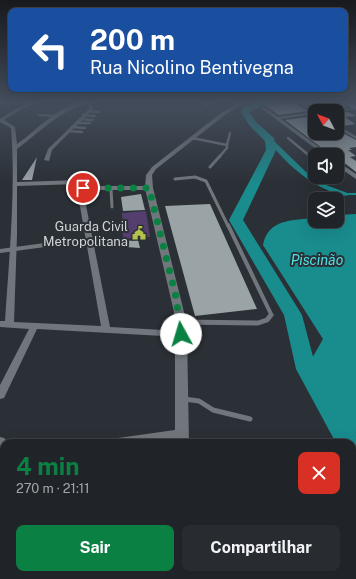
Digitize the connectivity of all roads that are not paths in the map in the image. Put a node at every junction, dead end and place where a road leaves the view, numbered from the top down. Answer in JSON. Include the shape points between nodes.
{"nodes":[{"id":1,"x":14,"y":129,"type":"edge"},
{"id":2,"x":40,"y":129,"type":"edge"},
{"id":3,"x":204,"y":129,"type":"edge"},
{"id":4,"x":292,"y":129,"type":"edge"},
{"id":5,"x":344,"y":130,"type":"edge"},
{"id":6,"x":68,"y":131,"type":"joint"},
{"id":7,"x":82,"y":132,"type":"dead end"},
{"id":8,"x":230,"y":133,"type":"dead end"},
{"id":9,"x":32,"y":136,"type":"junction"},
{"id":10,"x":15,"y":138,"type":"junction"},
{"id":11,"x":192,"y":138,"type":"junction"},
{"id":12,"x":288,"y":138,"type":"dead end"},
{"id":13,"x":356,"y":138,"type":"edge"},
{"id":14,"x":227,"y":144,"type":"junction"},
{"id":15,"x":16,"y":148,"type":"junction"},
{"id":16,"x":318,"y":148,"type":"edge"},
{"id":17,"x":308,"y":154,"type":"edge"},
{"id":18,"x":47,"y":160,"type":"dead end"},
{"id":19,"x":210,"y":167,"type":"dead end"},
{"id":20,"x":344,"y":168,"type":"edge"},
{"id":21,"x":356,"y":177,"type":"edge"},
{"id":22,"x":175,"y":179,"type":"dead end"},
{"id":23,"x":15,"y":184,"type":"junction"},
{"id":24,"x":83,"y":188,"type":"junction"},
{"id":25,"x":149,"y":188,"type":"junction"},
{"id":26,"x":111,"y":189,"type":"junction"},
{"id":27,"x":112,"y":207,"type":"dead end"},
{"id":28,"x":45,"y":245,"type":"dead end"},
{"id":29,"x":13,"y":250,"type":"junction"},
{"id":30,"x":0,"y":251,"type":"edge"},
{"id":31,"x":4,"y":324,"type":"edge"},
{"id":32,"x":34,"y":327,"type":"junction"},
{"id":33,"x":180,"y":328,"type":"junction"},
{"id":34,"x":106,"y":329,"type":"junction"},
{"id":35,"x":0,"y":395,"type":"edge"},
{"id":36,"x":181,"y":399,"type":"junction"},
{"id":37,"x":250,"y":419,"type":"dead end"},
{"id":38,"x":182,"y":438,"type":"edge"},
{"id":39,"x":169,"y":439,"type":"edge"}],
"edges":[{"from":1,"to":10,"type":"street"},
{"from":2,"to":9,"type":"street"},
{"from":3,"to":11,"type":"street"},
{"from":4,"to":16,"type":"street"},
{"from":5,"to":13,"type":"street"},
{"from":6,"to":7,"type":"lane"},
{"from":6,"to":18,"type":"street","via":[[50,150]]},
{"from":8,"to":14,"type":"lane"},
{"from":9,"to":10,"type":"street"},
{"from":9,"to":15,"type":"street"},
{"from":10,"to":15,"type":"street"},
{"from":11,"to":14,"type":"lane"},
{"from":11,"to":25,"type":"street","via":[[150,172]]},
{"from":12,"to":17,"type":"lane"},
{"from":14,"to":19,"type":"lane","via":[[227,148]]},
{"from":15,"to":23,"type":"street"},
{"from":20,"to":21,"type":"street"},
{"from":22,"to":33,"type":"lane","via":[[201,177],[206,181],[271,314],[267,320],[258,323]]},
{"from":23,"to":24,"type":"street","via":[[80,182]]},
{"from":23,"to":29,"type":"street"},
{"from":24,"to":26,"type":"street"},
{"from":24,"to":34,"type":"street","via":[[81,200]]},
{"from":25,"to":26,"type":"street"},
{"from":25,"to":33,"type":"street","via":[[176,297]]},
{"from":26,"to":27,"type":"lane"},
{"from":28,"to":29,"type":"lane"},
{"from":29,"to":30,"type":"lane"},
{"from":29,"to":31,"type":"street"},
{"from":31,"to":32,"type":"street"},
{"from":32,"to":34,"type":"street"},
{"from":32,"to":35,"type":"street"},
{"from":33,"to":34,"type":"street"},
{"from":33,"to":36,"type":"street"},
{"from":36,"to":37,"type":"lane","via":[[198,401],[213,410]]},
{"from":36,"to":38,"type":"street"},
{"from":38,"to":39,"type":"street"}]}
